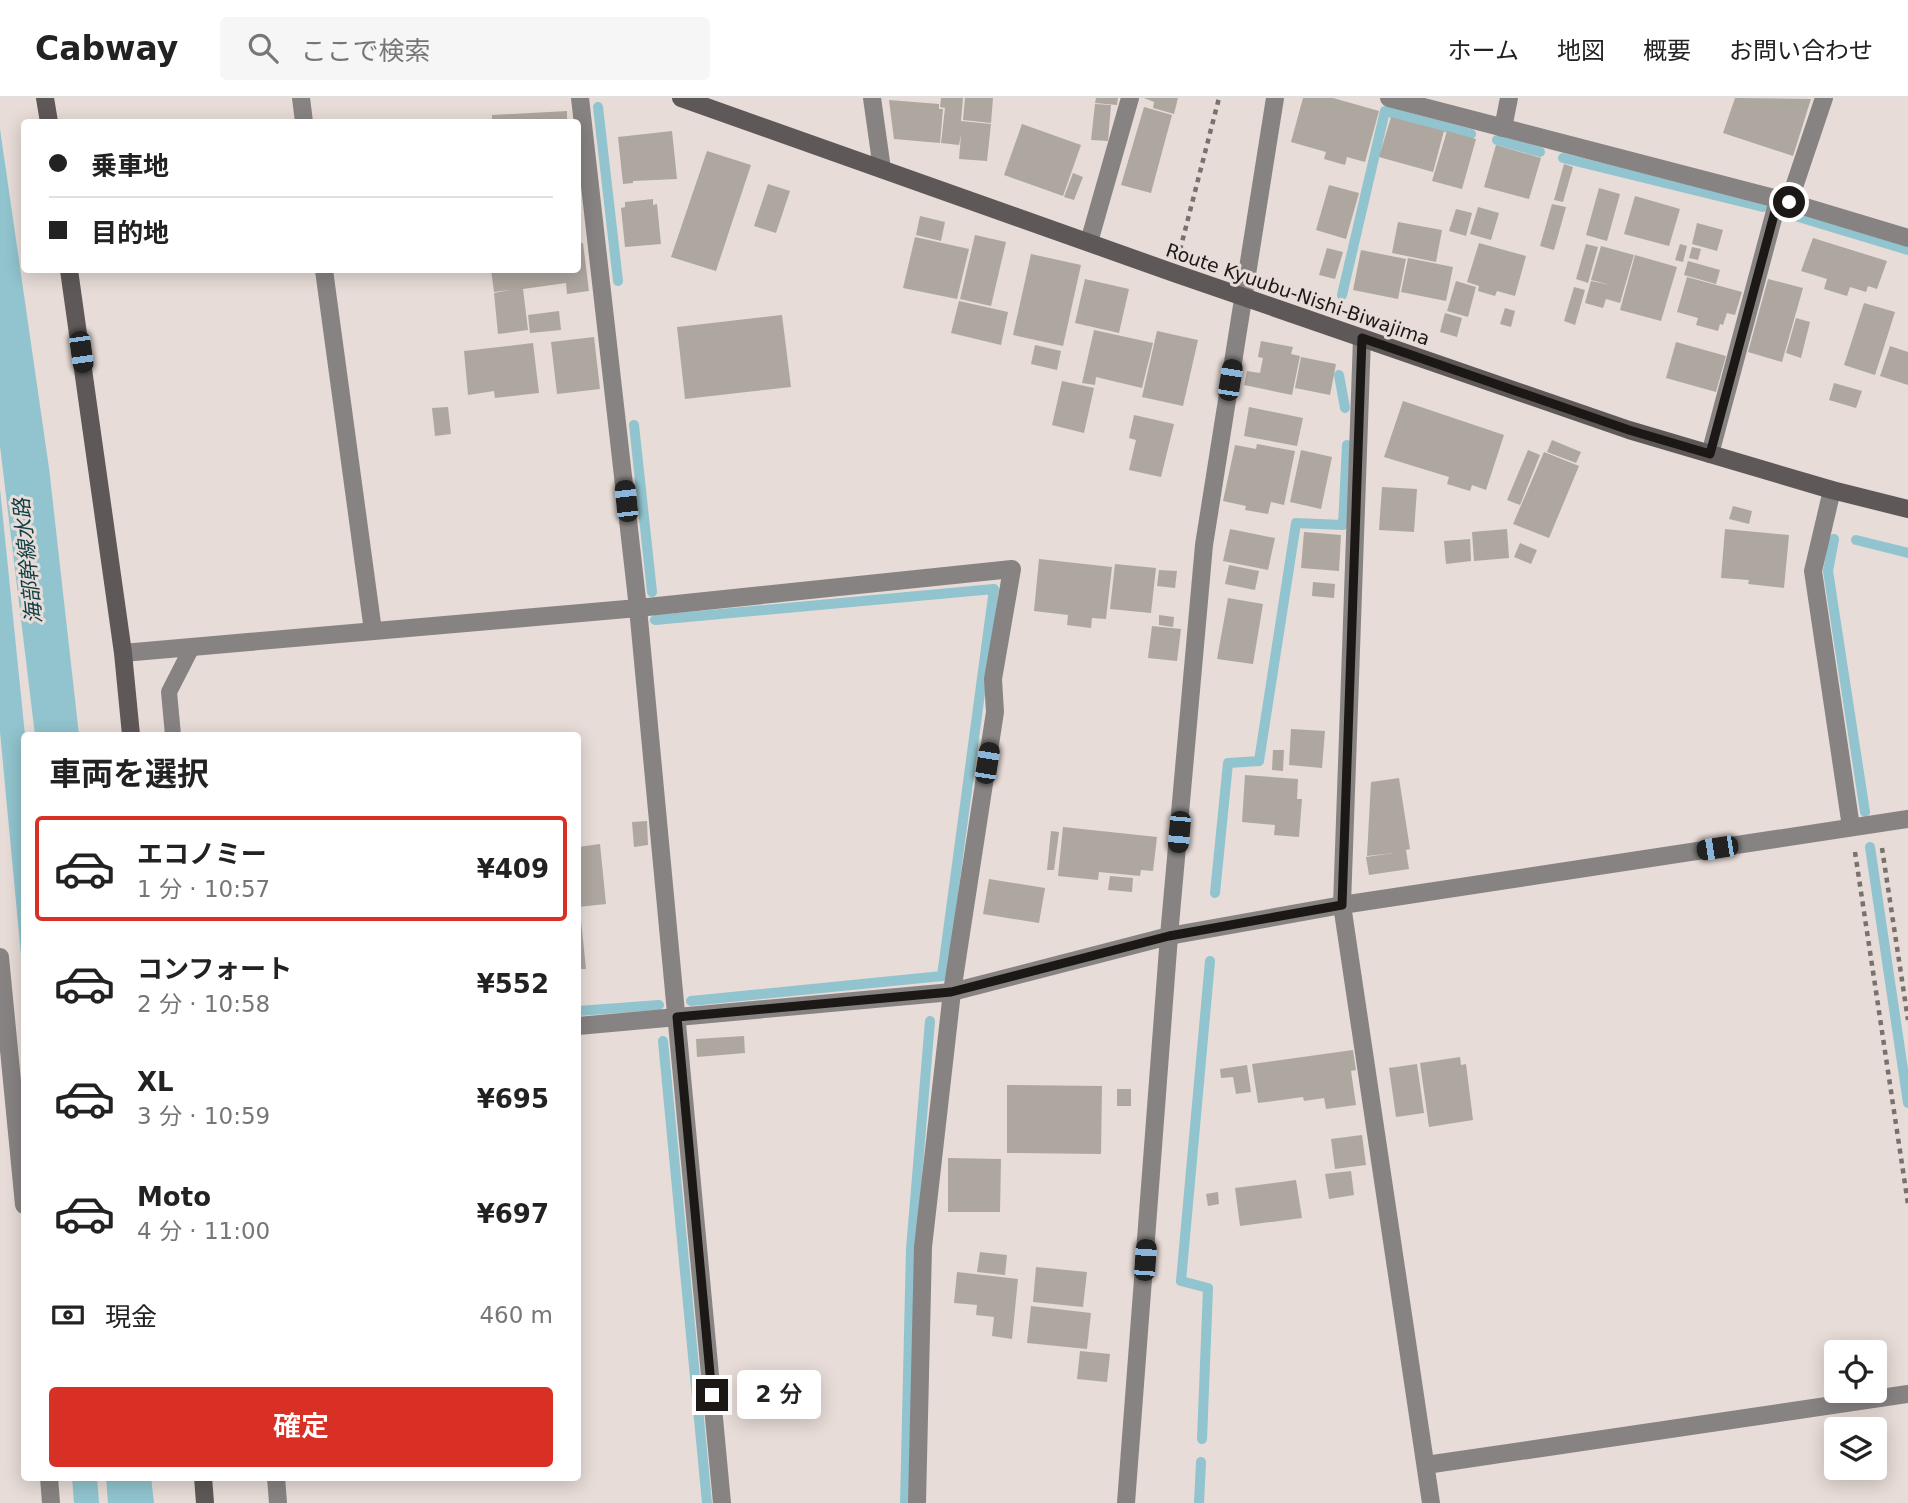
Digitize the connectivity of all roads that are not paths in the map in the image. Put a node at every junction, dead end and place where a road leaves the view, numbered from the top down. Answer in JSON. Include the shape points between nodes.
{"nodes":[{"id":1,"x":45,"y":98,"type":"edge"},
{"id":2,"x":301,"y":98,"type":"edge"},
{"id":3,"x":580,"y":98,"type":"edge"},
{"id":4,"x":681,"y":98,"type":"edge"},
{"id":5,"x":872,"y":98,"type":"edge"},
{"id":6,"x":1130,"y":98,"type":"edge"},
{"id":7,"x":1275,"y":98,"type":"edge"},
{"id":8,"x":1389,"y":98,"type":"edge"},
{"id":9,"x":1509,"y":98,"type":"edge"},
{"id":10,"x":1824,"y":98,"type":"edge"},
{"id":11,"x":48,"y":119,"type":"edge"},
{"id":12,"x":304,"y":119,"type":"edge"},
{"id":13,"x":1503,"y":128,"type":"junction"},
{"id":14,"x":881,"y":169,"type":"junction"},
{"id":15,"x":1783,"y":201,"type":"junction"},
{"id":16,"x":1908,"y":238,"type":"edge"},
{"id":17,"x":1089,"y":242,"type":"junction"},
{"id":18,"x":69,"y":273,"type":"edge"},
{"id":19,"x":324,"y":273,"type":"edge"},
{"id":20,"x":1242,"y":297,"type":"junction"},
{"id":21,"x":1362,"y":338,"type":"junction"},
{"id":22,"x":1710,"y":454,"type":"junction"},
{"id":23,"x":1832,"y":490,"type":"junction"},
{"id":24,"x":1908,"y":509,"type":"edge"},
{"id":25,"x":638,"y":608,"type":"junction"},
{"id":26,"x":373,"y":631,"type":"junction"},
{"id":27,"x":192,"y":647,"type":"junction"},
{"id":28,"x":123,"y":653,"type":"junction"},
{"id":29,"x":131,"y":732,"type":"edge"},
{"id":30,"x":173,"y":732,"type":"edge"},
{"id":31,"x":1908,"y":819,"type":"edge"},
{"id":32,"x":1851,"y":827,"type":"junction"},
{"id":33,"x":1342,"y":905,"type":"junction"},
{"id":34,"x":1169,"y":936,"type":"junction"},
{"id":35,"x":0,"y":957,"type":"edge"},
{"id":36,"x":951,"y":992,"type":"junction"},
{"id":37,"x":677,"y":1017,"type":"junction"},
{"id":38,"x":581,"y":1026,"type":"edge"},
{"id":39,"x":13,"y":1085,"type":"edge"},
{"id":40,"x":21,"y":1172,"type":"edge"},
{"id":41,"x":1908,"y":1394,"type":"edge"},
{"id":42,"x":1426,"y":1465,"type":"junction"},
{"id":43,"x":49,"y":1481,"type":"edge"},
{"id":44,"x":203,"y":1481,"type":"edge"},
{"id":45,"x":276,"y":1481,"type":"edge"},
{"id":46,"x":51,"y":1503,"type":"edge"},
{"id":47,"x":205,"y":1503,"type":"edge"},
{"id":48,"x":278,"y":1503,"type":"edge"},
{"id":49,"x":722,"y":1503,"type":"edge"},
{"id":50,"x":917,"y":1503,"type":"edge"},
{"id":51,"x":1126,"y":1503,"type":"edge"},
{"id":52,"x":1431,"y":1503,"type":"edge"}],
"edges":[{"from":1,"to":11,"type":"main road"},
{"from":2,"to":12,"type":"street"},
{"from":3,"to":25,"type":"street"},
{"from":4,"to":14,"type":"main road","name":"Route Kyuubu-Nishi-Biwajima"},
{"from":5,"to":14,"type":"street"},
{"from":6,"to":17,"type":"street"},
{"from":7,"to":20,"type":"street"},
{"from":8,"to":13,"type":"street"},
{"from":9,"to":13,"type":"street"},
{"from":10,"to":15,"type":"street"},
{"from":13,"to":15,"type":"street"},
{"from":14,"to":17,"type":"main road","name":"Route Kyuubu-Nishi-Biwajima"},
{"from":15,"to":16,"type":"street"},
{"from":15,"to":22,"type":"street"},
{"from":17,"to":20,"type":"main road","name":"Route Kyuubu-Nishi-Biwajima"},
{"from":18,"to":28,"type":"main road"},
{"from":19,"to":26,"type":"street"},
{"from":20,"to":21,"type":"main road","name":"Route Kyuubu-Nishi-Biwajima"},
{"from":20,"to":34,"type":"street","via":[[1204,545]]},
{"from":21,"to":22,"type":"main road","name":"Route Kyuubu-Nishi-Biwajima"},
{"from":21,"to":33,"type":"street"},
{"from":22,"to":23,"type":"main road","name":"Route Kyuubu-Nishi-Biwajima"},
{"from":23,"to":24,"type":"main road","name":"Route Kyuubu-Nishi-Biwajima"},
{"from":23,"to":32,"type":"street","via":[[1813,571]]},
{"from":25,"to":26,"type":"street"},
{"from":25,"to":36,"type":"street","via":[[1012,569],[993,679],[995,712]]},
{"from":25,"to":37,"type":"street"},
{"from":26,"to":27,"type":"street"},
{"from":27,"to":28,"type":"street"},
{"from":27,"to":30,"type":"lane","via":[[169,692]]},
{"from":28,"to":29,"type":"main road"},
{"from":31,"to":32,"type":"street"},
{"from":32,"to":33,"type":"street"},
{"from":33,"to":34,"type":"street"},
{"from":33,"to":42,"type":"street"},
{"from":34,"to":36,"type":"street"},
{"from":34,"to":51,"type":"street"},
{"from":35,"to":39,"type":"street"},
{"from":36,"to":37,"type":"street"},
{"from":36,"to":50,"type":"street","via":[[923,1247]]},
{"from":37,"to":38,"type":"street"},
{"from":37,"to":49,"type":"street"},
{"from":39,"to":40,"type":"street"},
{"from":41,"to":42,"type":"street"},
{"from":42,"to":52,"type":"street"},
{"from":43,"to":46,"type":"street"},
{"from":44,"to":47,"type":"main road"},
{"from":45,"to":48,"type":"street"}]}
